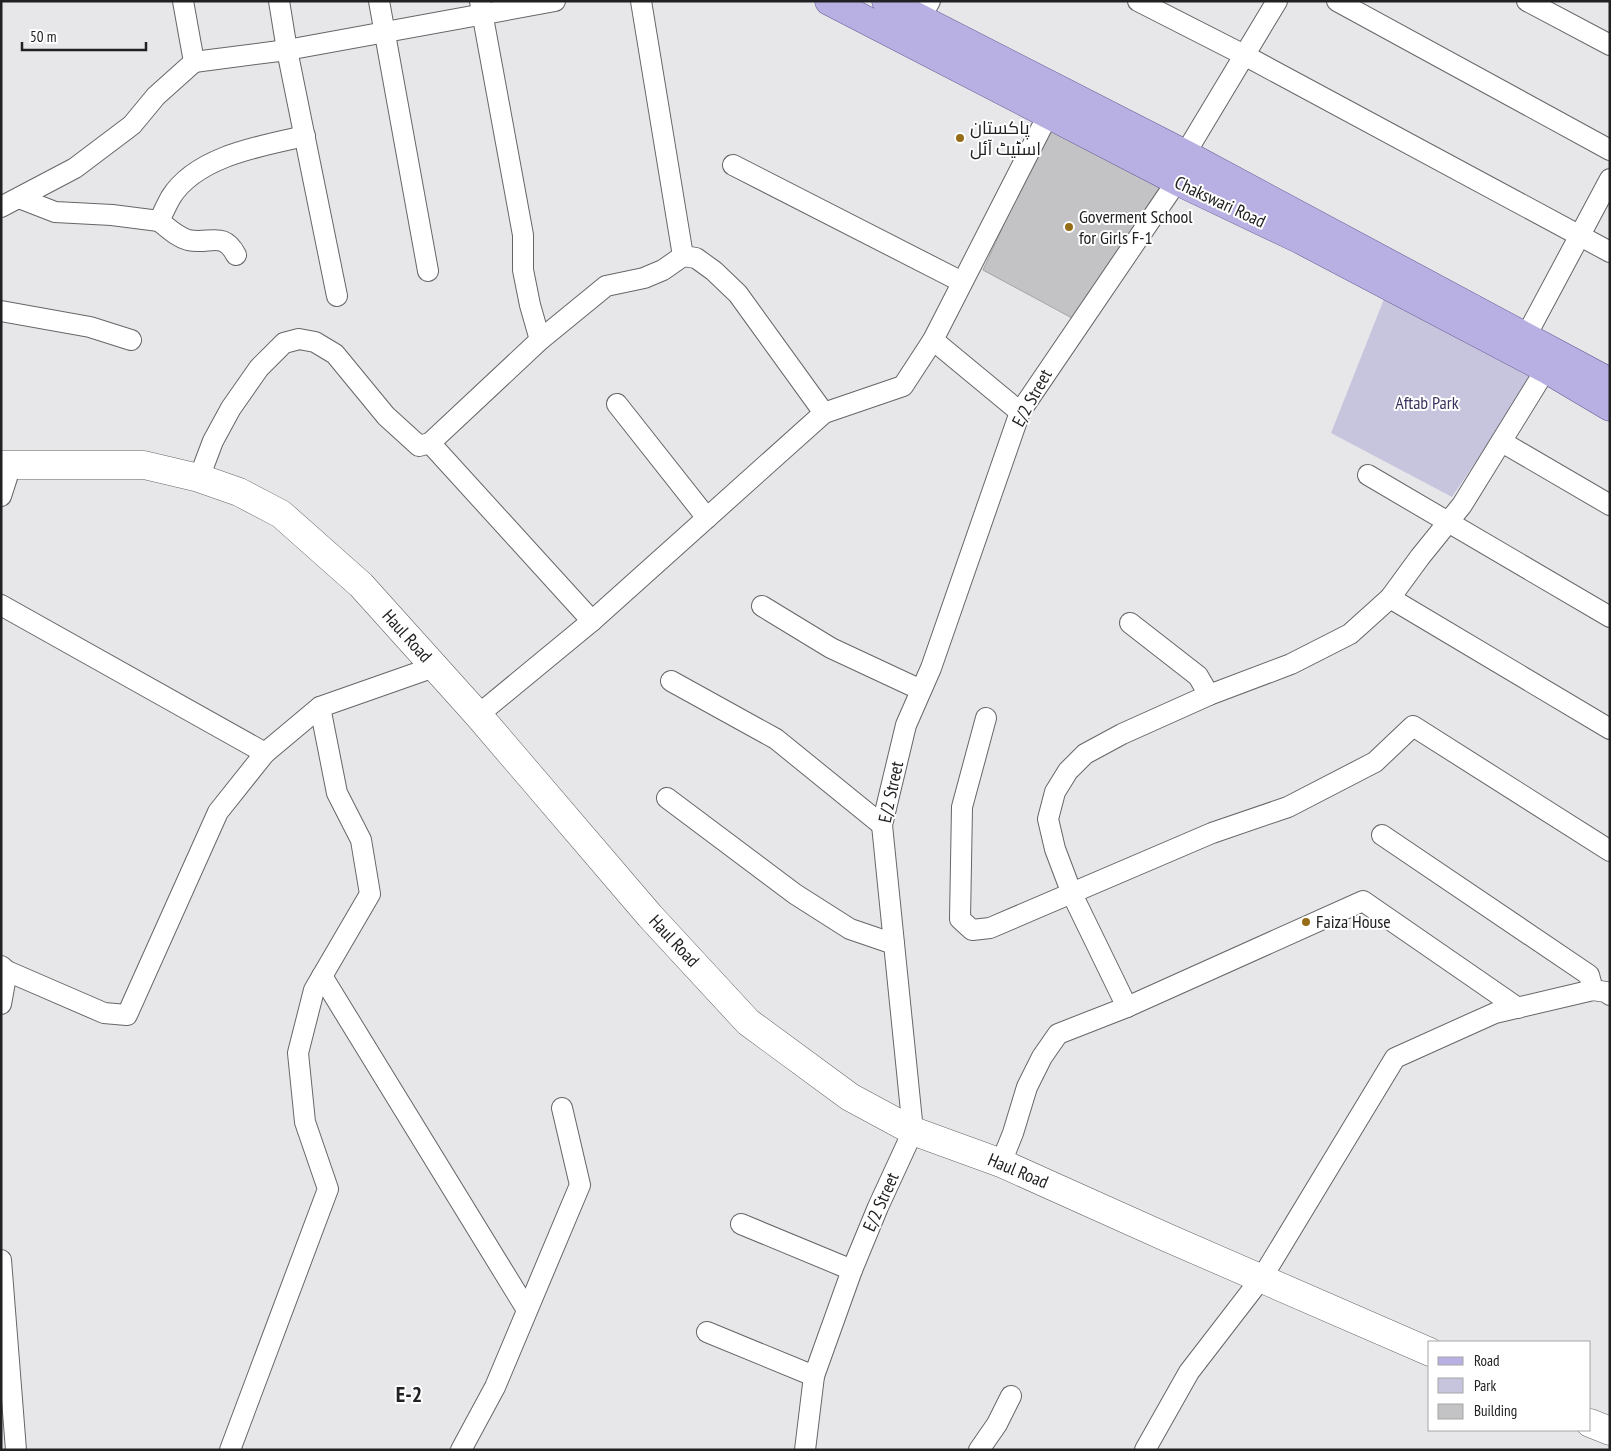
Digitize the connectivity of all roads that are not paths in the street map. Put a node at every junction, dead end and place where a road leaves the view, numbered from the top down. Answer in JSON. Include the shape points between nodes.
{"nodes":[{"id":1,"x":184,"y":1,"type":"edge"},
{"id":2,"x":279,"y":1,"type":"edge"},
{"id":3,"x":380,"y":1,"type":"edge"},
{"id":4,"x":556,"y":1,"type":"edge"},
{"id":5,"x":641,"y":1,"type":"edge"},
{"id":6,"x":828,"y":1,"type":"edge"},
{"id":7,"x":886,"y":1,"type":"edge"},
{"id":8,"x":1138,"y":1,"type":"edge"},
{"id":9,"x":1277,"y":1,"type":"edge"},
{"id":10,"x":1337,"y":1,"type":"edge"},
{"id":11,"x":1530,"y":2,"type":"edge"},
{"id":12,"x":481,"y":7,"type":"edge"},
{"id":13,"x":925,"y":10,"type":"edge"},
{"id":14,"x":384,"y":33,"type":"junction"},
{"id":15,"x":1610,"y":46,"type":"edge"},
{"id":16,"x":287,"y":50,"type":"junction"},
{"id":17,"x":1244,"y":56,"type":"junction"},
{"id":18,"x":194,"y":62,"type":"junction"},
{"id":19,"x":1048,"y":115,"type":"junction"},
{"id":20,"x":304,"y":136,"type":"junction"},
{"id":21,"x":1610,"y":150,"type":"edge"},
{"id":22,"x":1185,"y":154,"type":"junction"},
{"id":23,"x":733,"y":165,"type":"dead end"},
{"id":24,"x":1610,"y":179,"type":"edge"},
{"id":25,"x":1177,"y":181,"type":"junction"},
{"id":26,"x":10,"y":202,"type":"edge"},
{"id":27,"x":159,"y":221,"type":"junction"},
{"id":28,"x":1580,"y":236,"type":"junction"},
{"id":29,"x":1610,"y":252,"type":"edge"},
{"id":30,"x":236,"y":255,"type":"dead end"},
{"id":31,"x":683,"y":256,"type":"junction"},
{"id":32,"x":428,"y":271,"type":"dead end"},
{"id":33,"x":962,"y":282,"type":"junction"},
{"id":34,"x":337,"y":296,"type":"dead end"},
{"id":35,"x":1,"y":311,"type":"edge"},
{"id":36,"x":1526,"y":336,"type":"junction"},
{"id":37,"x":131,"y":340,"type":"dead end"},
{"id":38,"x":540,"y":340,"type":"junction"},
{"id":39,"x":933,"y":340,"type":"junction"},
{"id":40,"x":1546,"y":369,"type":"junction"},
{"id":41,"x":1610,"y":382,"type":"edge"},
{"id":42,"x":617,"y":404,"type":"dead end"},
{"id":43,"x":1610,"y":407,"type":"edge"},
{"id":44,"x":1020,"y":412,"type":"junction"},
{"id":45,"x":824,"y":414,"type":"junction"},
{"id":46,"x":1502,"y":442,"type":"junction"},
{"id":47,"x":430,"y":443,"type":"junction"},
{"id":48,"x":6,"y":465,"type":"edge"},
{"id":49,"x":1368,"y":475,"type":"dead end"},
{"id":50,"x":199,"y":478,"type":"junction"},
{"id":51,"x":1,"y":496,"type":"edge"},
{"id":52,"x":1610,"y":505,"type":"edge"},
{"id":53,"x":707,"y":518,"type":"junction"},
{"id":54,"x":1449,"y":522,"type":"junction"},
{"id":55,"x":1390,"y":598,"type":"junction"},
{"id":56,"x":1,"y":605,"type":"edge"},
{"id":57,"x":762,"y":606,"type":"dead end"},
{"id":58,"x":1610,"y":617,"type":"edge"},
{"id":59,"x":592,"y":621,"type":"junction"},
{"id":60,"x":1130,"y":623,"type":"dead end"},
{"id":61,"x":434,"y":666,"type":"junction"},
{"id":62,"x":671,"y":681,"type":"dead end"},
{"id":63,"x":921,"y":690,"type":"junction"},
{"id":64,"x":1209,"y":695,"type":"junction"},
{"id":65,"x":320,"y":707,"type":"junction"},
{"id":66,"x":478,"y":715,"type":"junction"},
{"id":67,"x":986,"y":718,"type":"dead end"},
{"id":68,"x":1610,"y":729,"type":"edge"},
{"id":69,"x":265,"y":752,"type":"junction"},
{"id":70,"x":667,"y":798,"type":"dead end"},
{"id":71,"x":882,"y":825,"type":"junction"},
{"id":72,"x":1382,"y":835,"type":"dead end"},
{"id":73,"x":1610,"y":851,"type":"edge"},
{"id":74,"x":1072,"y":894,"type":"junction"},
{"id":75,"x":894,"y":944,"type":"junction"},
{"id":76,"x":4,"y":968,"type":"edge"},
{"id":77,"x":322,"y":976,"type":"junction"},
{"id":78,"x":1601,"y":992,"type":"edge"},
{"id":79,"x":1,"y":1004,"type":"edge"},
{"id":80,"x":1127,"y":1006,"type":"junction"},
{"id":81,"x":1518,"y":1008,"type":"junction"},
{"id":82,"x":562,"y":1108,"type":"dead end"},
{"id":83,"x":913,"y":1130,"type":"junction"},
{"id":84,"x":1001,"y":1163,"type":"junction"},
{"id":85,"x":741,"y":1224,"type":"dead end"},
{"id":86,"x":1,"y":1260,"type":"edge"},
{"id":87,"x":852,"y":1270,"type":"junction"},
{"id":88,"x":1261,"y":1279,"type":"junction"},
{"id":89,"x":527,"y":1310,"type":"junction"},
{"id":90,"x":707,"y":1332,"type":"dead end"},
{"id":91,"x":1428,"y":1351,"type":"edge"},
{"id":92,"x":814,"y":1376,"type":"junction"},
{"id":93,"x":1011,"y":1396,"type":"dead end"},
{"id":94,"x":1591,"y":1422,"type":"edge"},
{"id":95,"x":1610,"y":1431,"type":"edge"},
{"id":96,"x":16,"y":1450,"type":"edge"},
{"id":97,"x":230,"y":1450,"type":"edge"},
{"id":98,"x":461,"y":1450,"type":"edge"},
{"id":99,"x":805,"y":1450,"type":"edge"},
{"id":100,"x":979,"y":1450,"type":"edge"},
{"id":101,"x":1145,"y":1450,"type":"edge"}],
"edges":[{"from":1,"to":18,"type":"street"},
{"from":2,"to":16,"type":"street"},
{"from":3,"to":14,"type":"street"},
{"from":4,"to":12,"type":"street"},
{"from":5,"to":31,"type":"street"},
{"from":6,"to":19,"type":"main road","name":"Chakswari Road"},
{"from":7,"to":13,"type":"main road","name":"Chakswari Road"},
{"from":8,"to":17,"type":"street"},
{"from":9,"to":17,"type":"street"},
{"from":10,"to":21,"type":"street"},
{"from":11,"to":15,"type":"street"},
{"from":12,"to":14,"type":"street"},
{"from":12,"to":38,"type":"street","via":[[523,235],[523,270]]},
{"from":13,"to":22,"type":"main road","name":"Chakswari Road"},
{"from":14,"to":16,"type":"street"},
{"from":14,"to":32,"type":"street"},
{"from":16,"to":18,"type":"street"},
{"from":16,"to":20,"type":"street"},
{"from":17,"to":22,"type":"street"},
{"from":17,"to":28,"type":"street"},
{"from":18,"to":26,"type":"street","via":[[156,96],[132,125],[75,168]]},
{"from":19,"to":25,"type":"main road","name":"Chakswari Road"},
{"from":19,"to":33,"type":"street"},
{"from":20,"to":27,"type":"street","via":[[242,150],[195,172],[172,195]]},
{"from":20,"to":34,"type":"street"},
{"from":22,"to":36,"type":"main road","name":"Chakswari Road"},
{"from":23,"to":33,"type":"street"},
{"from":24,"to":28,"type":"street"},
{"from":25,"to":40,"type":"main road","name":"Chakswari Road","via":[[1300,239]]},
{"from":25,"to":44,"type":"street","name":"E/2 Street"},
{"from":26,"to":27,"type":"street","via":[[55,212]]},
{"from":27,"to":30,"type":"street","via":[[187,240],[222,240]]},
{"from":28,"to":29,"type":"street"},
{"from":28,"to":36,"type":"street"},
{"from":31,"to":38,"type":"street","via":[[644,278],[606,286]]},
{"from":31,"to":45,"type":"street","via":[[696,258],[738,294]]},
{"from":33,"to":39,"type":"street"},
{"from":35,"to":37,"type":"street","via":[[90,327]]},
{"from":36,"to":41,"type":"main road","name":"Chakswari Road"},
{"from":38,"to":47,"type":"street"},
{"from":39,"to":44,"type":"street"},
{"from":39,"to":45,"type":"street","via":[[903,386]]},
{"from":40,"to":43,"type":"main road","name":"Chakswari Road"},
{"from":40,"to":46,"type":"street"},
{"from":42,"to":53,"type":"street"},
{"from":44,"to":63,"type":"street","name":"E/2 Street"},
{"from":45,"to":53,"type":"street"},
{"from":46,"to":52,"type":"street"},
{"from":46,"to":54,"type":"street"},
{"from":47,"to":50,"type":"street","via":[[419,446],[386,416],[335,354],[315,342],[300,339],[284,343],[258,368],[213,441]]},
{"from":47,"to":59,"type":"street"},
{"from":48,"to":50,"type":"main road","name":"Haul Road","via":[[144,465]]},
{"from":48,"to":51,"type":"street"},
{"from":49,"to":54,"type":"street"},
{"from":50,"to":61,"type":"main road","name":"Haul Road","via":[[240,492],[281,514],[361,585]]},
{"from":53,"to":59,"type":"street"},
{"from":54,"to":55,"type":"street"},
{"from":54,"to":58,"type":"street"},
{"from":55,"to":64,"type":"street","via":[[1350,634],[1291,664]]},
{"from":55,"to":68,"type":"street"},
{"from":56,"to":69,"type":"street"},
{"from":57,"to":63,"type":"street","via":[[831,648]]},
{"from":59,"to":66,"type":"street"},
{"from":60,"to":64,"type":"street","via":[[1198,676]]},
{"from":61,"to":65,"type":"street"},
{"from":61,"to":66,"type":"main road","name":"Haul Road"},
{"from":62,"to":71,"type":"street","via":[[776,739]]},
{"from":63,"to":71,"type":"street","name":"E/2 Street","via":[[906,725]]},
{"from":64,"to":74,"type":"street","via":[[1122,734],[1085,754],[1068,771],[1055,792],[1048,819]]},
{"from":65,"to":69,"type":"street"},
{"from":65,"to":77,"type":"street","via":[[337,793],[361,840],[370,894]]},
{"from":66,"to":83,"type":"main road","name":"Haul Road","via":[[650,916],[748,1022],[850,1097]]},
{"from":67,"to":74,"type":"street","via":[[962,807],[960,919],[972,930],[990,928]]},
{"from":69,"to":76,"type":"street","via":[[218,812],[127,1015],[104,1013]]},
{"from":70,"to":75,"type":"street","via":[[795,894],[850,929]]},
{"from":71,"to":75,"type":"street","name":"E/2 Street"},
{"from":72,"to":78,"type":"street","via":[[1589,975]]},
{"from":73,"to":74,"type":"street","via":[[1413,726],[1375,762],[1288,807],[1212,833]]},
{"from":74,"to":80,"type":"street"},
{"from":75,"to":83,"type":"street","name":"E/2 Street"},
{"from":76,"to":79,"type":"street"},
{"from":77,"to":89,"type":"street"},
{"from":77,"to":97,"type":"street","via":[[314,990],[298,1053],[305,1122],[328,1189]]},
{"from":78,"to":81,"type":"street"},
{"from":80,"to":81,"type":"street","via":[[1363,901]]},
{"from":80,"to":84,"type":"street","via":[[1058,1034],[1026,1087]]},
{"from":81,"to":88,"type":"street","via":[[1495,1013],[1395,1058]]},
{"from":82,"to":89,"type":"street","via":[[580,1185]]},
{"from":83,"to":84,"type":"main road","name":"Haul Road"},
{"from":83,"to":87,"type":"street","name":"E/2 Street"},
{"from":84,"to":88,"type":"main road","name":"Haul Road"},
{"from":85,"to":87,"type":"street"},
{"from":86,"to":96,"type":"street"},
{"from":87,"to":92,"type":"street","name":"E/2 Street"},
{"from":88,"to":91,"type":"main road","name":"Haul Road"},
{"from":88,"to":101,"type":"street","via":[[1189,1372]]},
{"from":89,"to":98,"type":"street","via":[[495,1387]]},
{"from":90,"to":92,"type":"street"},
{"from":92,"to":99,"type":"street","name":"E/2 Street"},
{"from":93,"to":100,"type":"street"},
{"from":94,"to":95,"type":"main road"}]}
